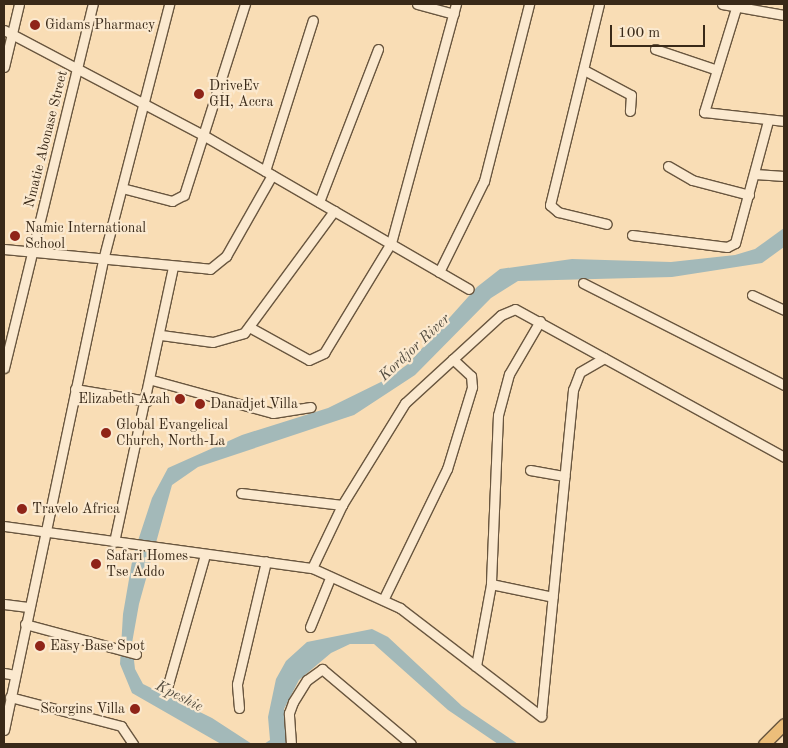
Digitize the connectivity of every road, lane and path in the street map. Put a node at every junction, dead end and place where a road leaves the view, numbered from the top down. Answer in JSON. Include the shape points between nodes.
{"nodes":[{"id":1,"x":19,"y":4,"type":"edge"},
{"id":2,"x":93,"y":4,"type":"edge"},
{"id":3,"x":169,"y":4,"type":"edge"},
{"id":4,"x":245,"y":4,"type":"edge"},
{"id":5,"x":417,"y":4,"type":"edge"},
{"id":6,"x":456,"y":4,"type":"edge"},
{"id":7,"x":529,"y":4,"type":"edge"},
{"id":8,"x":599,"y":4,"type":"edge"},
{"id":9,"x":722,"y":4,"type":"edge"},
{"id":10,"x":736,"y":8,"type":"junction"},
{"id":11,"x":772,"y":8,"type":"edge"},
{"id":12,"x":454,"y":14,"type":"junction"},
{"id":13,"x":784,"y":16,"type":"edge"},
{"id":14,"x":313,"y":20,"type":"dead end"},
{"id":15,"x":8,"y":32,"type":"edge"},
{"id":16,"x":378,"y":49,"type":"dead end"},
{"id":17,"x":655,"y":49,"type":"dead end"},
{"id":18,"x":4,"y":67,"type":"edge"},
{"id":19,"x":78,"y":68,"type":"junction"},
{"id":20,"x":584,"y":70,"type":"junction"},
{"id":21,"x":717,"y":70,"type":"junction"},
{"id":22,"x":143,"y":103,"type":"junction"},
{"id":23,"x":630,"y":110,"type":"dead end"},
{"id":24,"x":768,"y":121,"type":"junction"},
{"id":25,"x":784,"y":121,"type":"edge"},
{"id":26,"x":204,"y":135,"type":"junction"},
{"id":27,"x":668,"y":166,"type":"dead end"},
{"id":28,"x":269,"y":173,"type":"junction"},
{"id":29,"x":755,"y":174,"type":"junction"},
{"id":30,"x":784,"y":176,"type":"edge"},
{"id":31,"x":122,"y":188,"type":"junction"},
{"id":32,"x":748,"y":195,"type":"junction"},
{"id":33,"x":319,"y":202,"type":"junction"},
{"id":34,"x":334,"y":211,"type":"junction"},
{"id":35,"x":607,"y":224,"type":"dead end"},
{"id":36,"x":632,"y":234,"type":"dead end"},
{"id":37,"x":391,"y":243,"type":"junction"},
{"id":38,"x":4,"y":249,"type":"edge"},
{"id":39,"x":33,"y":252,"type":"junction"},
{"id":40,"x":103,"y":260,"type":"junction"},
{"id":41,"x":174,"y":267,"type":"junction"},
{"id":42,"x":439,"y":272,"type":"junction"},
{"id":43,"x":582,"y":283,"type":"dead end"},
{"id":44,"x":469,"y":289,"type":"dead end"},
{"id":45,"x":752,"y":295,"type":"dead end"},
{"id":46,"x":784,"y":310,"type":"edge"},
{"id":47,"x":540,"y":321,"type":"junction"},
{"id":48,"x":251,"y":328,"type":"junction"},
{"id":49,"x":161,"y":336,"type":"junction"},
{"id":50,"x":604,"y":358,"type":"junction"},
{"id":51,"x":453,"y":359,"type":"junction"},
{"id":52,"x":4,"y":368,"type":"edge"},
{"id":53,"x":152,"y":380,"type":"junction"},
{"id":54,"x":784,"y":385,"type":"edge"},
{"id":55,"x":75,"y":389,"type":"junction"},
{"id":56,"x":147,"y":401,"type":"junction"},
{"id":57,"x":311,"y":406,"type":"dead end"},
{"id":58,"x":784,"y":458,"type":"edge"},
{"id":59,"x":530,"y":470,"type":"dead end"},
{"id":60,"x":564,"y":476,"type":"junction"},
{"id":61,"x":241,"y":492,"type":"dead end"},
{"id":62,"x":342,"y":505,"type":"junction"},
{"id":63,"x":4,"y":526,"type":"edge"},
{"id":64,"x":43,"y":531,"type":"junction"},
{"id":65,"x":114,"y":542,"type":"junction"},
{"id":66,"x":205,"y":555,"type":"junction"},
{"id":67,"x":266,"y":560,"type":"junction"},
{"id":68,"x":312,"y":568,"type":"junction"},
{"id":69,"x":330,"y":578,"type":"junction"},
{"id":70,"x":491,"y":584,"type":"junction"},
{"id":71,"x":553,"y":597,"type":"junction"},
{"id":72,"x":384,"y":598,"type":"junction"},
{"id":73,"x":4,"y":604,"type":"edge"},
{"id":74,"x":28,"y":608,"type":"junction"},
{"id":75,"x":25,"y":624,"type":"junction"},
{"id":76,"x":310,"y":627,"type":"dead end"},
{"id":77,"x":136,"y":654,"type":"dead end"},
{"id":78,"x":476,"y":666,"type":"junction"},
{"id":79,"x":4,"y":673,"type":"edge"},
{"id":80,"x":15,"y":675,"type":"junction"},
{"id":81,"x":167,"y":688,"type":"dead end"},
{"id":82,"x":10,"y":697,"type":"junction"},
{"id":83,"x":239,"y":708,"type":"dead end"},
{"id":84,"x":784,"y":724,"type":"edge"},
{"id":85,"x":4,"y":730,"type":"edge"},
{"id":86,"x":133,"y":744,"type":"edge"},
{"id":87,"x":291,"y":744,"type":"edge"},
{"id":88,"x":411,"y":744,"type":"edge"},
{"id":89,"x":764,"y":744,"type":"edge"}],
"edges":[{"from":1,"to":15,"type":"street"},
{"from":2,"to":19,"type":"street","name":"Nmatie Abonase Street"},
{"from":3,"to":22,"type":"street"},
{"from":4,"to":26,"type":"street"},
{"from":5,"to":12,"type":"street"},
{"from":6,"to":12,"type":"street"},
{"from":7,"to":42,"type":"street","via":[[484,181]]},
{"from":8,"to":20,"type":"street"},
{"from":9,"to":10,"type":"street"},
{"from":10,"to":11,"type":"street"},
{"from":10,"to":21,"type":"street"},
{"from":11,"to":13,"type":"street"},
{"from":12,"to":37,"type":"street"},
{"from":14,"to":28,"type":"street"},
{"from":15,"to":18,"type":"street"},
{"from":15,"to":19,"type":"street"},
{"from":16,"to":33,"type":"street"},
{"from":17,"to":21,"type":"street"},
{"from":19,"to":22,"type":"street"},
{"from":19,"to":39,"type":"street","name":"Nmatie Abonase Street"},
{"from":20,"to":23,"type":"street","via":[[631,95]]},
{"from":20,"to":35,"type":"street","via":[[550,205],[558,212]]},
{"from":21,"to":24,"type":"street","via":[[706,115]]},
{"from":22,"to":26,"type":"street"},
{"from":22,"to":31,"type":"street"},
{"from":24,"to":25,"type":"street"},
{"from":24,"to":29,"type":"street"},
{"from":26,"to":28,"type":"street"},
{"from":26,"to":31,"type":"street","via":[[184,195],[179,200]]},
{"from":27,"to":32,"type":"street","via":[[692,180]]},
{"from":28,"to":33,"type":"street"},
{"from":28,"to":41,"type":"street","via":[[221,263],[210,269]]},
{"from":29,"to":30,"type":"street"},
{"from":29,"to":32,"type":"street"},
{"from":31,"to":40,"type":"street"},
{"from":32,"to":36,"type":"street","via":[[738,239],[727,247]]},
{"from":33,"to":34,"type":"street"},
{"from":34,"to":37,"type":"street"},
{"from":34,"to":48,"type":"street"},
{"from":37,"to":42,"type":"street"},
{"from":37,"to":48,"type":"street","via":[[317,360],[293,354]]},
{"from":38,"to":39,"type":"street"},
{"from":39,"to":40,"type":"street"},
{"from":39,"to":52,"type":"street","name":"Nmatie Abonase Street"},
{"from":40,"to":41,"type":"street"},
{"from":40,"to":55,"type":"street"},
{"from":41,"to":49,"type":"street"},
{"from":42,"to":44,"type":"street"},
{"from":43,"to":54,"type":"street"},
{"from":45,"to":46,"type":"street"},
{"from":47,"to":50,"type":"street"},
{"from":47,"to":51,"type":"street","via":[[515,309],[507,312]]},
{"from":47,"to":70,"type":"street","via":[[509,374],[501,401]]},
{"from":48,"to":49,"type":"street","via":[[227,342]]},
{"from":49,"to":53,"type":"street"},
{"from":50,"to":58,"type":"street"},
{"from":50,"to":60,"type":"street","via":[[580,372],[573,390]]},
{"from":51,"to":62,"type":"street","via":[[405,403]]},
{"from":51,"to":72,"type":"street","via":[[471,376],[472,387],[447,469]]},
{"from":53,"to":56,"type":"street"},
{"from":53,"to":57,"type":"street","via":[[273,413]]},
{"from":55,"to":56,"type":"street"},
{"from":55,"to":64,"type":"street"},
{"from":56,"to":65,"type":"street"},
{"from":59,"to":60,"type":"street"},
{"from":60,"to":71,"type":"street"},
{"from":61,"to":62,"type":"street"},
{"from":62,"to":68,"type":"street"},
{"from":63,"to":64,"type":"street"},
{"from":64,"to":65,"type":"street"},
{"from":64,"to":74,"type":"street"},
{"from":65,"to":66,"type":"street"},
{"from":66,"to":67,"type":"street"},
{"from":66,"to":81,"type":"street"},
{"from":67,"to":68,"type":"street"},
{"from":67,"to":83,"type":"street","via":[[237,684]]},
{"from":68,"to":69,"type":"street"},
{"from":69,"to":72,"type":"street"},
{"from":69,"to":76,"type":"street"},
{"from":70,"to":71,"type":"street"},
{"from":70,"to":78,"type":"street"},
{"from":71,"to":78,"type":"street","via":[[541,716]]},
{"from":72,"to":78,"type":"street"},
{"from":73,"to":74,"type":"street"},
{"from":74,"to":75,"type":"street"},
{"from":75,"to":77,"type":"street"},
{"from":75,"to":80,"type":"street"},
{"from":79,"to":80,"type":"street"},
{"from":80,"to":82,"type":"street"},
{"from":82,"to":85,"type":"street"},
{"from":82,"to":86,"type":"street","via":[[121,726]]},
{"from":84,"to":89,"type":"main road"},
{"from":87,"to":88,"type":"street","via":[[289,714],[293,702],[307,680],[322,669]]}]}
